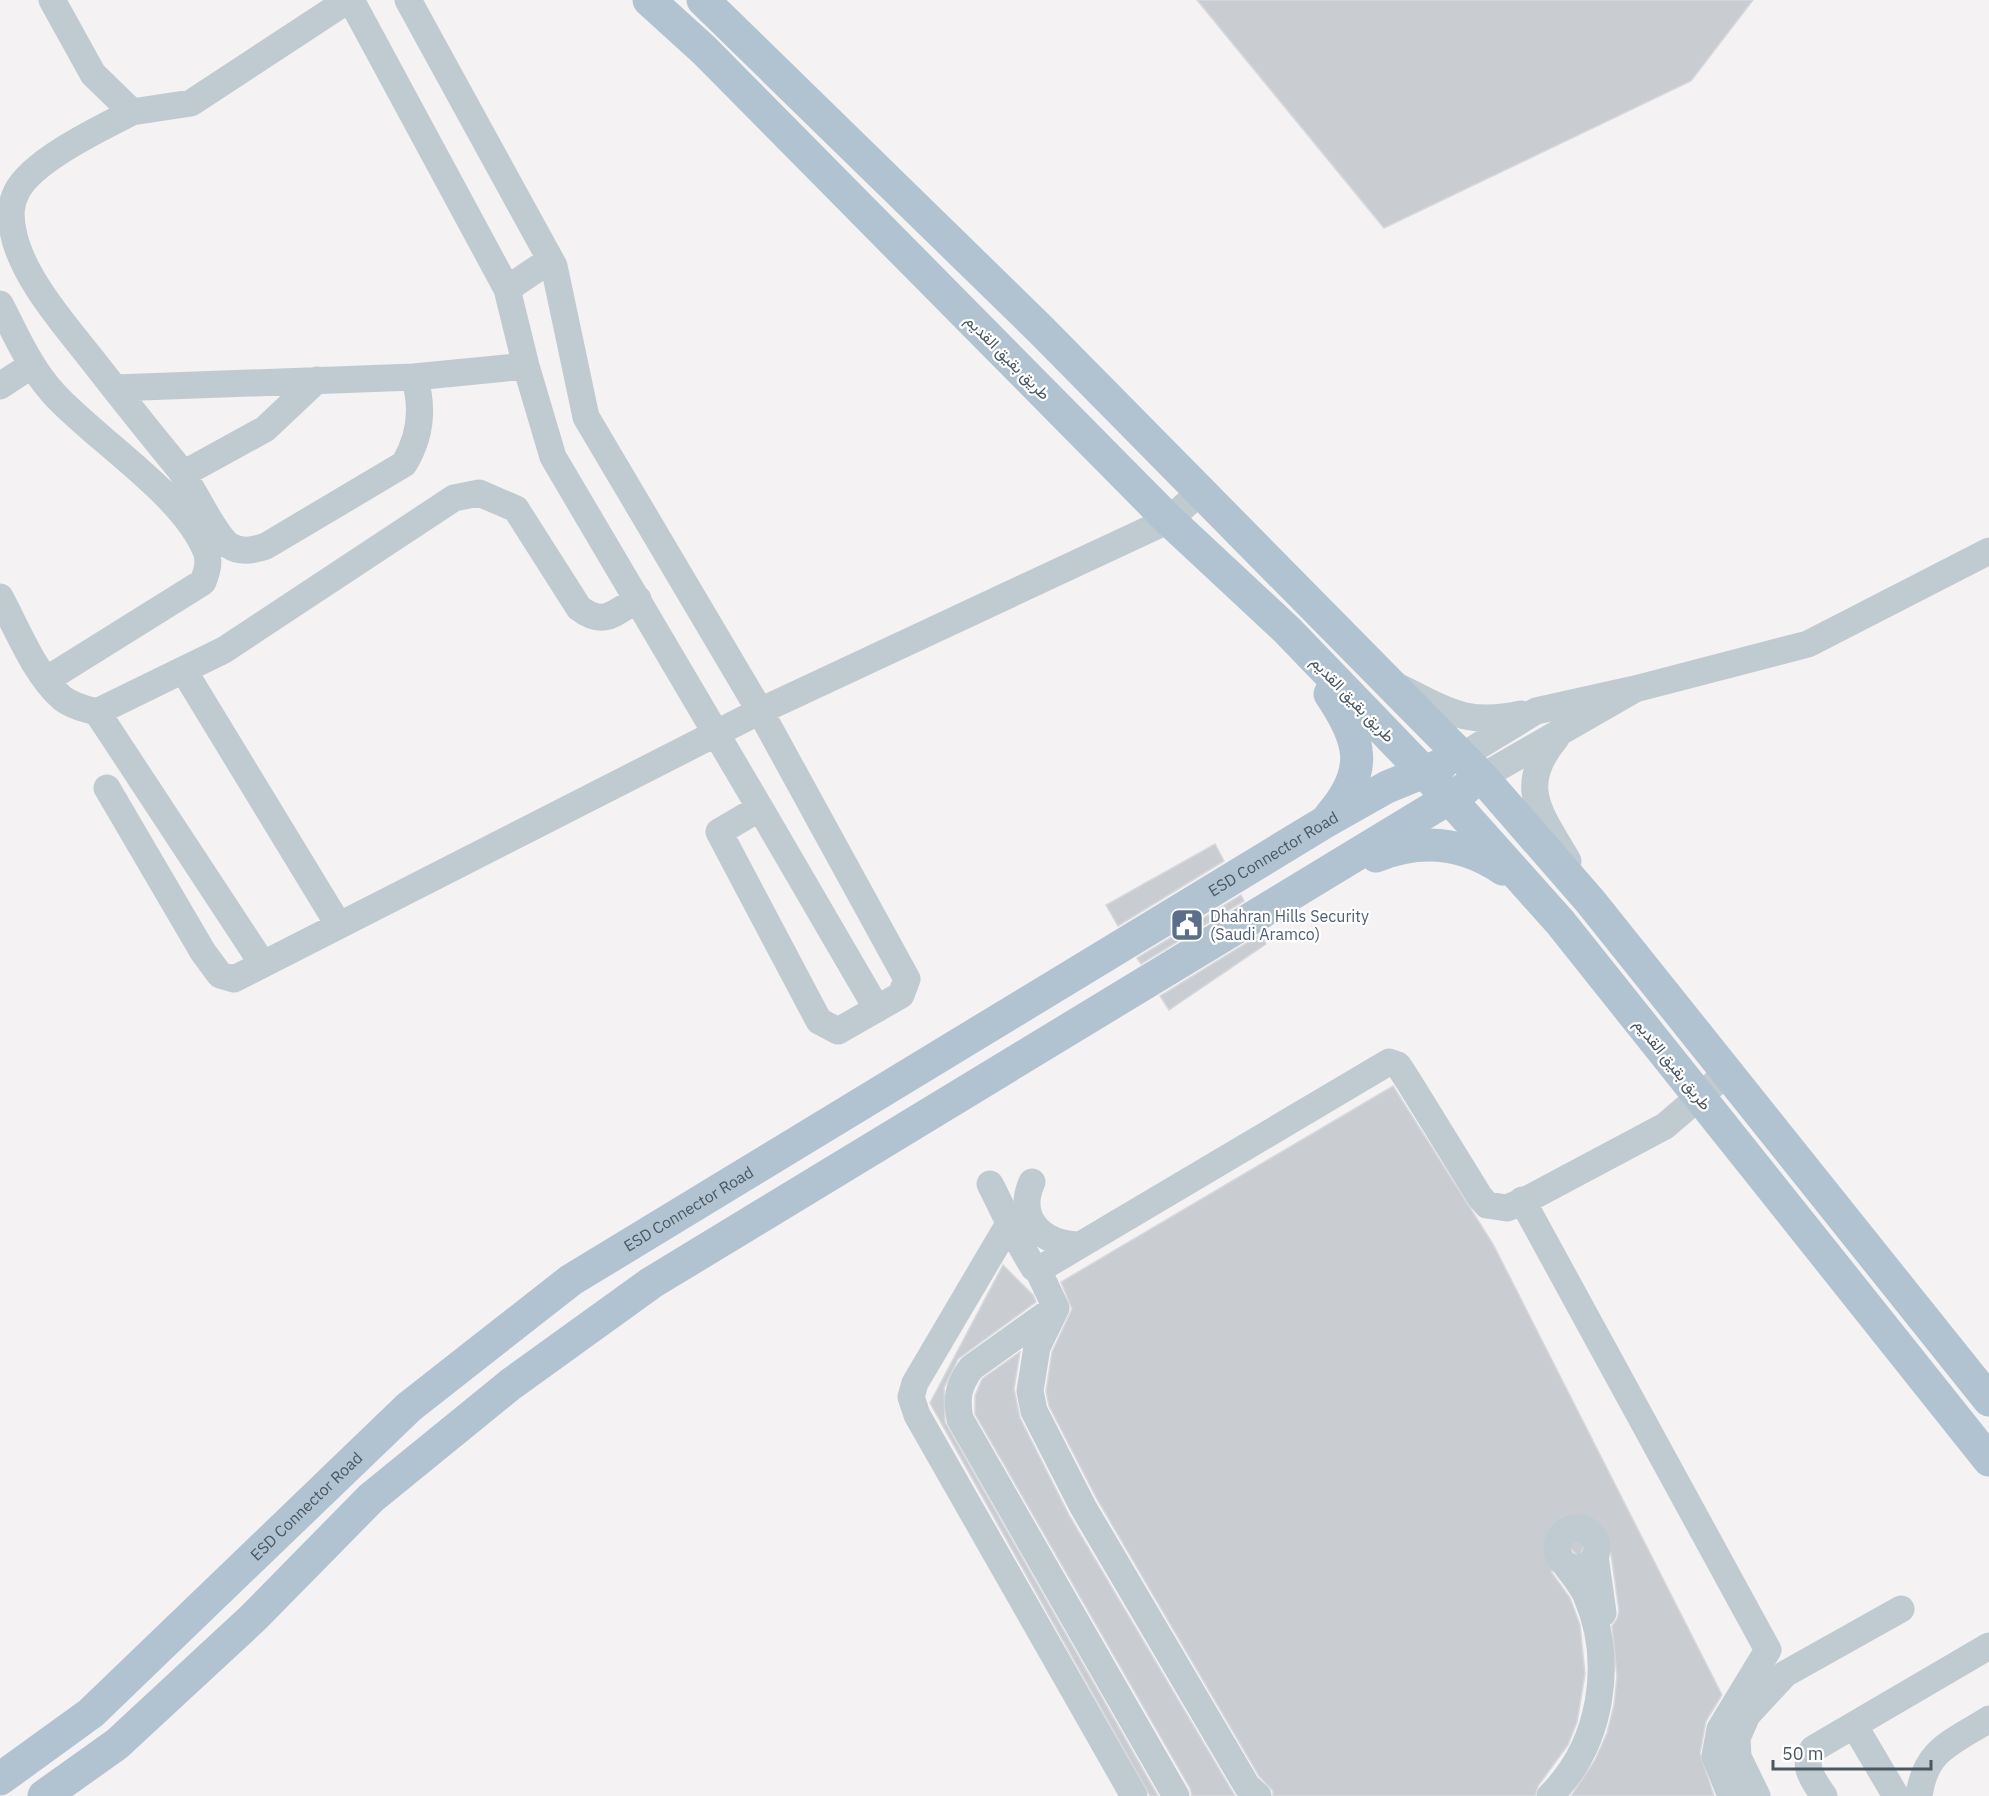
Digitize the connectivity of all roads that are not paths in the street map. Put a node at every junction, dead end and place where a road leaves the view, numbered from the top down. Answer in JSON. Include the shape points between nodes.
{"nodes":[{"id":1,"x":52,"y":0,"type":"edge"},
{"id":2,"x":350,"y":0,"type":"edge"},
{"id":3,"x":408,"y":0,"type":"edge"},
{"id":4,"x":649,"y":0,"type":"edge"},
{"id":5,"x":703,"y":0,"type":"edge"},
{"id":6,"x":132,"y":112,"type":"junction"},
{"id":7,"x":550,"y":260,"type":"junction"},
{"id":8,"x":507,"y":289,"type":"junction"},
{"id":9,"x":0,"y":304,"type":"edge"},
{"id":10,"x":32,"y":365,"type":"junction"},
{"id":11,"x":526,"y":366,"type":"junction"},
{"id":12,"x":414,"y":377,"type":"junction"},
{"id":13,"x":317,"y":381,"type":"junction"},
{"id":14,"x":1,"y":382,"type":"edge"},
{"id":15,"x":115,"y":388,"type":"junction"},
{"id":16,"x":183,"y":474,"type":"junction"},
{"id":17,"x":1201,"y":492,"type":"junction"},
{"id":18,"x":1169,"y":520,"type":"junction"},
{"id":19,"x":1989,"y":551,"type":"edge"},
{"id":20,"x":0,"y":597,"type":"edge"},
{"id":21,"x":638,"y":599,"type":"junction"},
{"id":22,"x":1287,"y":630,"type":"junction"},
{"id":23,"x":184,"y":671,"type":"junction"},
{"id":24,"x":46,"y":680,"type":"junction"},
{"id":25,"x":1389,"y":682,"type":"junction"},
{"id":26,"x":1635,"y":689,"type":"junction"},
{"id":27,"x":760,"y":711,"type":"junction"},
{"id":28,"x":1536,"y":711,"type":"junction"},
{"id":29,"x":97,"y":712,"type":"junction"},
{"id":30,"x":1561,"y":732,"type":"junction"},
{"id":31,"x":718,"y":733,"type":"junction"},
{"id":32,"x":1472,"y":767,"type":"junction"},
{"id":33,"x":1424,"y":773,"type":"junction"},
{"id":34,"x":107,"y":788,"type":"dead end"},
{"id":35,"x":1449,"y":798,"type":"junction"},
{"id":36,"x":760,"y":808,"type":"junction"},
{"id":37,"x":1325,"y":822,"type":"junction"},
{"id":38,"x":1310,"y":882,"type":"junction"},
{"id":39,"x":1533,"y":892,"type":"junction"},
{"id":40,"x":1590,"y":902,"type":"junction"},
{"id":41,"x":338,"y":924,"type":"junction"},
{"id":42,"x":262,"y":963,"type":"junction"},
{"id":43,"x":877,"y":1009,"type":"junction"},
{"id":44,"x":936,"y":1060,"type":"junction"},
{"id":45,"x":1728,"y":1072,"type":"junction"},
{"id":46,"x":957,"y":1097,"type":"junction"},
{"id":47,"x":1700,"y":1097,"type":"junction"},
{"id":48,"x":1522,"y":1200,"type":"junction"},
{"id":49,"x":1013,"y":1231,"type":"junction"},
{"id":50,"x":1080,"y":1245,"type":"junction"},
{"id":51,"x":1038,"y":1270,"type":"junction"},
{"id":52,"x":1056,"y":1308,"type":"junction"},
{"id":53,"x":1030,"y":1337,"type":"junction"},
{"id":54,"x":1989,"y":1400,"type":"edge"},
{"id":55,"x":1989,"y":1460,"type":"edge"},
{"id":56,"x":1595,"y":1556,"type":"junction"},
{"id":57,"x":1565,"y":1564,"type":"junction"},
{"id":58,"x":1901,"y":1609,"type":"dead end"},
{"id":59,"x":1989,"y":1646,"type":"edge"},
{"id":60,"x":1989,"y":1719,"type":"edge"},
{"id":61,"x":1854,"y":1725,"type":"junction"},
{"id":62,"x":0,"y":1779,"type":"edge"},
{"id":63,"x":44,"y":1796,"type":"edge"},
{"id":64,"x":1134,"y":1796,"type":"edge"},
{"id":65,"x":1147,"y":1796,"type":"edge"},
{"id":66,"x":1176,"y":1796,"type":"edge"},
{"id":67,"x":1188,"y":1796,"type":"edge"},
{"id":68,"x":1243,"y":1796,"type":"edge"},
{"id":69,"x":1258,"y":1796,"type":"edge"},
{"id":70,"x":1550,"y":1796,"type":"edge"},
{"id":71,"x":1565,"y":1796,"type":"edge"},
{"id":72,"x":1731,"y":1796,"type":"edge"},
{"id":73,"x":1757,"y":1796,"type":"edge"},
{"id":74,"x":1824,"y":1796,"type":"edge"},
{"id":75,"x":1896,"y":1796,"type":"edge"},
{"id":76,"x":1918,"y":1796,"type":"edge"}],
"edges":[{"from":1,"to":6,"type":"street","via":[[93,74]]},
{"from":2,"to":6,"type":"street","via":[[191,103]]},
{"from":2,"to":8,"type":"street"},
{"from":3,"to":7,"type":"street"},
{"from":4,"to":18,"type":"main road","name":"طريق بقيق القديم","via":[[704,50]]},
{"from":5,"to":17,"type":"main road"},
{"from":6,"to":15,"type":"street","via":[[44,163],[18,188],[10,207],[22,258],[68,330]]},
{"from":7,"to":8,"type":"street"},
{"from":7,"to":27,"type":"street","via":[[586,417]]},
{"from":8,"to":11,"type":"street"},
{"from":9,"to":10,"type":"street"},
{"from":10,"to":14,"type":"street"},
{"from":10,"to":24,"type":"street","via":[[53,393],[176,507],[206,552],[208,567],[203,582]]},
{"from":11,"to":12,"type":"street"},
{"from":11,"to":21,"type":"street","via":[[552,457]]},
{"from":12,"to":13,"type":"street"},
{"from":12,"to":16,"type":"street","via":[[420,414],[413,448],[404,464],[266,546],[255,550],[231,547]]},
{"from":13,"to":15,"type":"street"},
{"from":13,"to":16,"type":"street","via":[[265,429]]},
{"from":15,"to":16,"type":"street"},
{"from":17,"to":18,"type":"street"},
{"from":17,"to":25,"type":"main road"},
{"from":18,"to":22,"type":"main road","name":"طريق بقيق القديم"},
{"from":18,"to":27,"type":"street"},
{"from":19,"to":26,"type":"street","via":[[1808,644]]},
{"from":20,"to":24,"type":"street"},
{"from":21,"to":23,"type":"street","via":[[604,619],[591,617],[579,608],[516,509],[478,493],[454,498],[224,650]]},
{"from":21,"to":31,"type":"street"},
{"from":22,"to":33,"type":"main road","name":"طريق بقيق القديم"},
{"from":22,"to":37,"type":"main road","via":[[1355,737],[1355,776],[1347,796]]},
{"from":23,"to":29,"type":"street"},
{"from":23,"to":41,"type":"street"},
{"from":24,"to":29,"type":"street","via":[[63,699]]},
{"from":25,"to":28,"type":"street","via":[[1463,717],[1496,720]]},
{"from":25,"to":32,"type":"main road"},
{"from":26,"to":28,"type":"street"},
{"from":26,"to":30,"type":"street"},
{"from":27,"to":31,"type":"street"},
{"from":27,"to":43,"type":"street","via":[[907,979],[901,995]]},
{"from":28,"to":32,"type":"street"},
{"from":29,"to":42,"type":"street"},
{"from":30,"to":32,"type":"street"},
{"from":30,"to":40,"type":"street","via":[[1539,760],[1533,789],[1536,806]]},
{"from":31,"to":36,"type":"street"},
{"from":31,"to":41,"type":"street"},
{"from":32,"to":33,"type":"main road","name":"ESD Connector Road"},
{"from":32,"to":35,"type":"main road"},
{"from":32,"to":40,"type":"main road"},
{"from":33,"to":35,"type":"main road","name":"طريق بقيق القديم"},
{"from":33,"to":37,"type":"main road","name":"ESD Connector Road","via":[[1387,787]]},
{"from":34,"to":42,"type":"street","via":[[220,975],[234,979]]},
{"from":35,"to":38,"type":"main road"},
{"from":35,"to":39,"type":"main road","name":"طريق بقيق القديم"},
{"from":36,"to":43,"type":"street"},
{"from":36,"to":43,"type":"street","via":[[719,832],[819,1021],[838,1031]]},
{"from":37,"to":44,"type":"main road","name":"ESD Connector Road"},
{"from":38,"to":39,"type":"main road","via":[[1399,846],[1445,845],[1461,848],[1501,867]]},
{"from":38,"to":46,"type":"main road"},
{"from":39,"to":47,"type":"main road","name":"طريق بقيق القديم"},
{"from":40,"to":45,"type":"main road"},
{"from":41,"to":42,"type":"street"},
{"from":44,"to":46,"type":"main road"},
{"from":44,"to":62,"type":"main road","name":"ESD Connector Road","via":[[571,1280],[409,1407],[91,1713]]},
{"from":45,"to":47,"type":"street"},
{"from":45,"to":54,"type":"main road"},
{"from":46,"to":63,"type":"main road","via":[[651,1283],[511,1384],[370,1498],[254,1617],[117,1744]]},
{"from":47,"to":48,"type":"street","via":[[1665,1126]]},
{"from":47,"to":55,"type":"main road","name":"طريق بقيق القديم"},
{"from":48,"to":50,"type":"street","via":[[1507,1208],[1487,1205],[1398,1065],[1389,1062]]},
{"from":48,"to":72,"type":"street","via":[[1768,1650],[1720,1730],[1715,1756]]},
{"from":49,"to":50,"type":"street","via":[[990,1184],[1014,1188],[1032,1182],[1026,1194],[1039,1234],[1068,1245]]},
{"from":49,"to":51,"type":"street"},
{"from":49,"to":64,"type":"street","via":[[915,1383],[911,1397],[917,1415]]},
{"from":49,"to":65,"type":"street","via":[[921,1385],[919,1399]]},
{"from":50,"to":51,"type":"street"},
{"from":51,"to":52,"type":"street"},
{"from":52,"to":53,"type":"street"},
{"from":52,"to":66,"type":"street","via":[[971,1368],[961,1382],[957,1401],[960,1419]]},
{"from":52,"to":69,"type":"street","via":[[1037,1347],[1030,1391],[1034,1411],[1083,1507],[1247,1786]]},
{"from":53,"to":67,"type":"street","via":[[972,1384],[968,1404],[971,1419]]},
{"from":53,"to":68,"type":"street","via":[[1018,1396],[1023,1417],[1160,1668]]},
{"from":56,"to":57,"type":"street","via":[[1590,1565],[1574,1568]]},
{"from":56,"to":57,"type":"street","via":[[1595,1538],[1581,1528],[1572,1529],[1558,1540],[1557,1549]]},
{"from":56,"to":71,"type":"street","via":[[1599,1597],[1614,1663],[1608,1711],[1595,1753]]},
{"from":57,"to":70,"type":"street","via":[[1585,1593],[1593,1616],[1603,1682],[1590,1735]]},
{"from":58,"to":73,"type":"street","via":[[1785,1674],[1747,1715],[1737,1738],[1738,1757]]},
{"from":59,"to":61,"type":"street"},
{"from":60,"to":76,"type":"street","via":[[1931,1757]]},
{"from":61,"to":74,"type":"street","via":[[1813,1749],[1806,1758],[1811,1776]]},
{"from":61,"to":75,"type":"street"}]}
